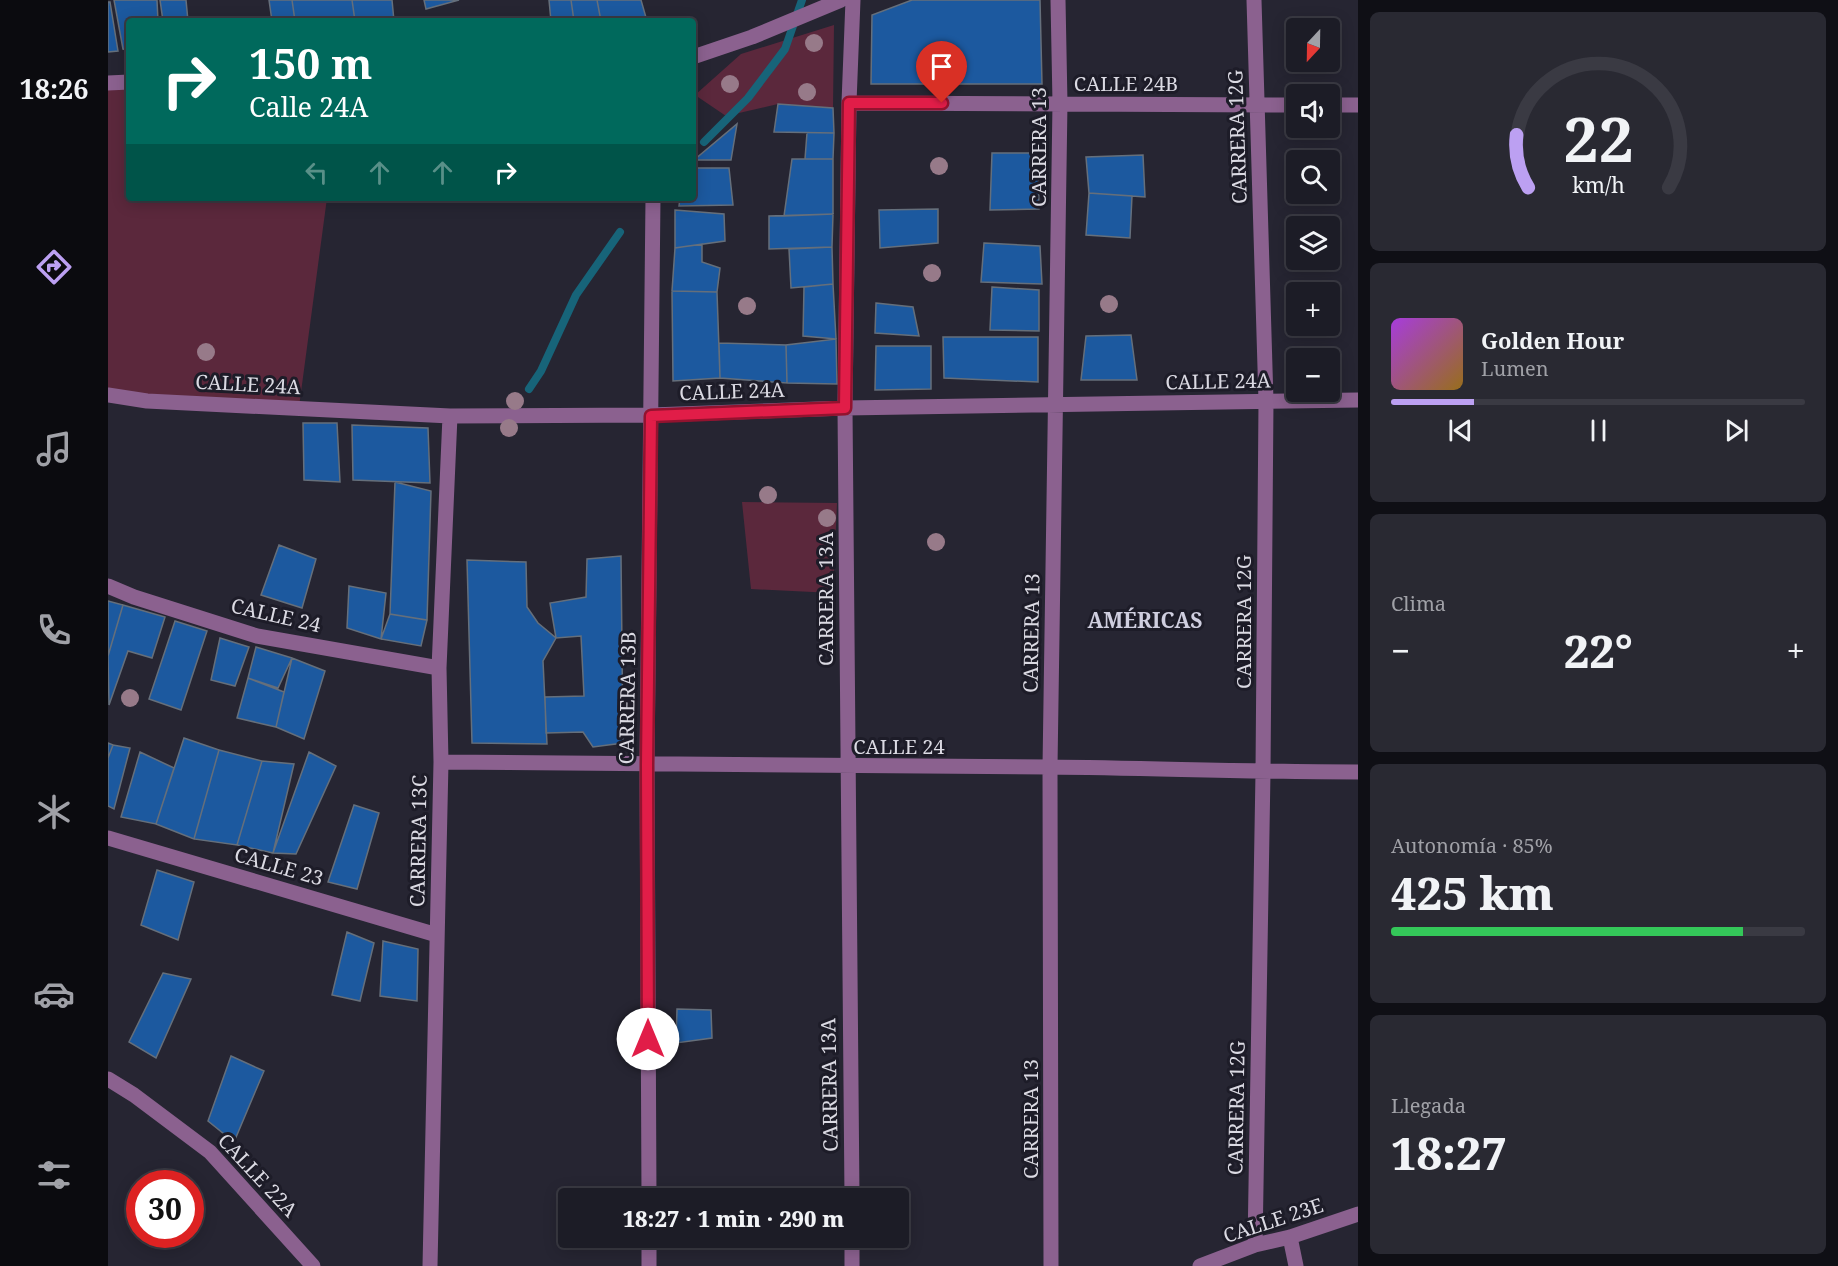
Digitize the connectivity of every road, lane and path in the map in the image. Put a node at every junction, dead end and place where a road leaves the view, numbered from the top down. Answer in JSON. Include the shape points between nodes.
{"nodes":[{"id":1,"x":842,"y":0,"type":"edge"},
{"id":2,"x":853,"y":0,"type":"edge"},
{"id":3,"x":1058,"y":0,"type":"edge"},
{"id":4,"x":1254,"y":0,"type":"edge"},
{"id":5,"x":696,"y":56,"type":"edge"},
{"id":6,"x":126,"y":82,"type":"edge"},
{"id":7,"x":108,"y":83,"type":"edge"},
{"id":8,"x":849,"y":103,"type":"junction"},
{"id":9,"x":1060,"y":103,"type":"junction"},
{"id":10,"x":1257,"y":105,"type":"junction"},
{"id":11,"x":1286,"y":105,"type":"edge"},
{"id":12,"x":1340,"y":105,"type":"edge"},
{"id":13,"x":1358,"y":105,"type":"edge"},
{"id":14,"x":654,"y":201,"type":"edge"},
{"id":15,"x":108,"y":395,"type":"edge"},
{"id":16,"x":1358,"y":400,"type":"edge"},
{"id":17,"x":1266,"y":401,"type":"junction"},
{"id":18,"x":1055,"y":406,"type":"junction"},
{"id":19,"x":845,"y":408,"type":"junction"},
{"id":20,"x":450,"y":416,"type":"junction"},
{"id":21,"x":651,"y":416,"type":"junction"},
{"id":22,"x":108,"y":586,"type":"edge"},
{"id":23,"x":439,"y":668,"type":"junction"},
{"id":24,"x":441,"y":762,"type":"junction"},
{"id":25,"x":647,"y":765,"type":"junction"},
{"id":26,"x":847,"y":766,"type":"junction"},
{"id":27,"x":1050,"y":767,"type":"junction"},
{"id":28,"x":1263,"y":772,"type":"junction"},
{"id":29,"x":1358,"y":772,"type":"edge"},
{"id":30,"x":108,"y":838,"type":"edge"},
{"id":31,"x":437,"y":935,"type":"junction"},
{"id":32,"x":108,"y":1079,"type":"edge"},
{"id":33,"x":649,"y":1188,"type":"edge"},
{"id":34,"x":852,"y":1188,"type":"edge"},
{"id":35,"x":1358,"y":1214,"type":"edge"},
{"id":36,"x":1290,"y":1237,"type":"junction"},
{"id":37,"x":1255,"y":1245,"type":"junction"},
{"id":38,"x":649,"y":1248,"type":"edge"},
{"id":39,"x":852,"y":1248,"type":"edge"},
{"id":40,"x":313,"y":1266,"type":"edge"},
{"id":41,"x":430,"y":1266,"type":"edge"},
{"id":42,"x":649,"y":1266,"type":"edge"},
{"id":43,"x":852,"y":1266,"type":"edge"},
{"id":44,"x":1051,"y":1266,"type":"edge"},
{"id":45,"x":1200,"y":1266,"type":"edge"},
{"id":46,"x":1296,"y":1266,"type":"edge"}],
"edges":[{"from":1,"to":5,"type":"street"},
{"from":2,"to":8,"type":"street","name":"CARRERA 13A"},
{"from":3,"to":9,"type":"street","name":"CARRERA 13"},
{"from":4,"to":10,"type":"street","name":"CARRERA 12G"},
{"from":6,"to":7,"type":"street"},
{"from":8,"to":9,"type":"street","name":"CALLE 24B"},
{"from":8,"to":19,"type":"street","name":"CARRERA 13A"},
{"from":9,"to":10,"type":"street","name":"CALLE 24B"},
{"from":9,"to":18,"type":"street","name":"CARRERA 13"},
{"from":10,"to":11,"type":"street","name":"CALLE 24B"},
{"from":10,"to":17,"type":"street","name":"CARRERA 12G"},
{"from":12,"to":13,"type":"street"},
{"from":14,"to":21,"type":"street","name":"CARRERA 13B"},
{"from":15,"to":20,"type":"street","name":"CALLE 24A","via":[[147,401]]},
{"from":16,"to":17,"type":"street","name":"CALLE 24A"},
{"from":17,"to":18,"type":"street","name":"CALLE 24A"},
{"from":17,"to":28,"type":"street","name":"CARRERA 12G"},
{"from":18,"to":19,"type":"street","name":"CALLE 24A"},
{"from":18,"to":27,"type":"street","name":"CARRERA 13"},
{"from":19,"to":21,"type":"street","name":"CALLE 24A"},
{"from":19,"to":26,"type":"street","name":"CARRERA 13A"},
{"from":20,"to":21,"type":"street","name":"CALLE 24A"},
{"from":20,"to":23,"type":"street","name":"CARRERA 13C"},
{"from":21,"to":25,"type":"street","name":"CARRERA 13B"},
{"from":22,"to":23,"type":"street","name":"CALLE 24","via":[[257,636]]},
{"from":23,"to":24,"type":"street","name":"CARRERA 13C"},
{"from":24,"to":25,"type":"street","name":"CALLE 24"},
{"from":24,"to":31,"type":"street","name":"CARRERA 13C"},
{"from":25,"to":26,"type":"street","name":"CALLE 24"},
{"from":25,"to":33,"type":"street","name":"CARRERA 13B"},
{"from":26,"to":27,"type":"street","name":"CALLE 24"},
{"from":26,"to":34,"type":"street","name":"CARRERA 13A"},
{"from":27,"to":28,"type":"street","name":"CALLE 24"},
{"from":27,"to":44,"type":"street","name":"CARRERA 13"},
{"from":28,"to":29,"type":"street","name":"CALLE 24"},
{"from":28,"to":37,"type":"street","name":"CARRERA 12G"},
{"from":30,"to":31,"type":"street","name":"CALLE 23"},
{"from":31,"to":41,"type":"street","name":"CARRERA 13C"},
{"from":32,"to":40,"type":"street","name":"CALLE 22A","via":[[210,1152]]},
{"from":35,"to":36,"type":"street","name":"CALLE 23E"},
{"from":36,"to":37,"type":"street","name":"CALLE 23E"},
{"from":36,"to":46,"type":"street"},
{"from":37,"to":45,"type":"street","name":"CALLE 23E"},
{"from":38,"to":42,"type":"street"},
{"from":39,"to":43,"type":"street"}]}
